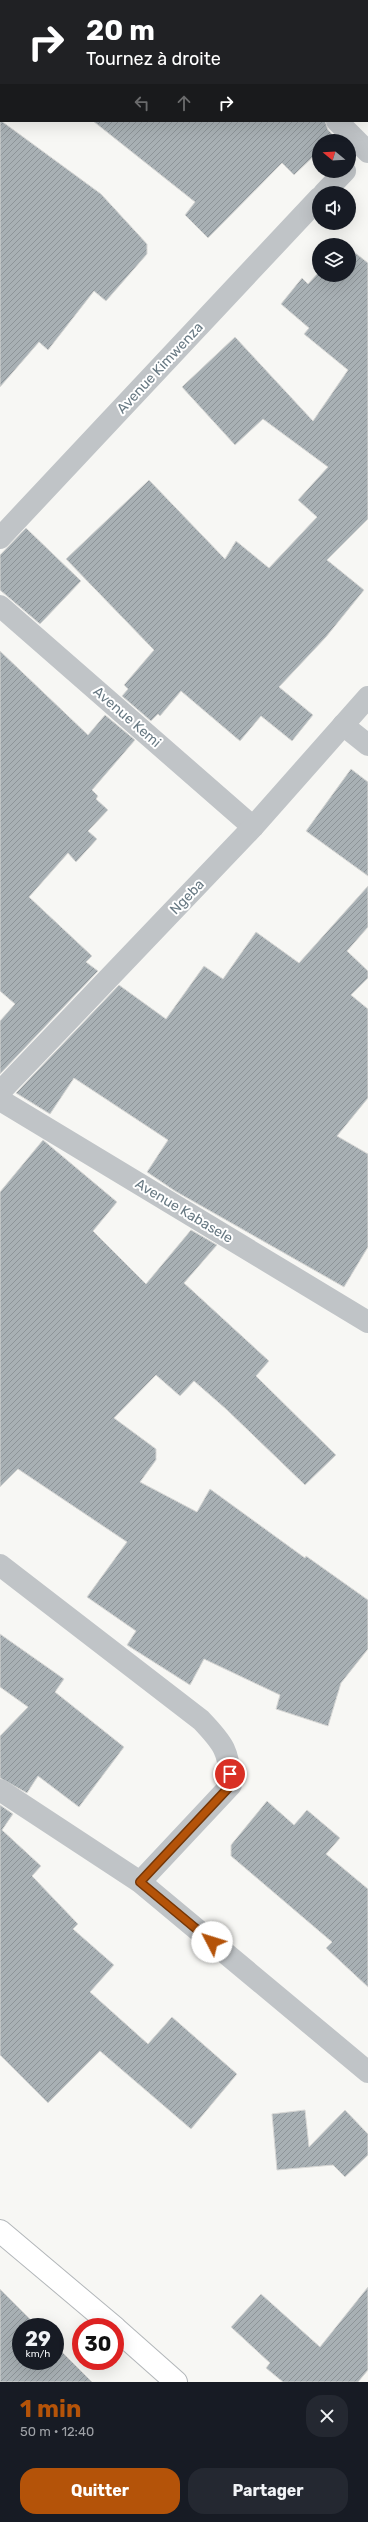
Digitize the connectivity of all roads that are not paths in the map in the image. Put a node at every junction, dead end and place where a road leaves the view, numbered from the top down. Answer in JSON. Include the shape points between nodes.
{"nodes":[{"id":1,"x":338,"y":122,"type":"edge"},
{"id":2,"x":367,"y":149,"type":"edge"},
{"id":3,"x":356,"y":159,"type":"edge"},
{"id":4,"x":338,"y":178,"type":"edge"},
{"id":5,"x":331,"y":186,"type":"edge"},
{"id":6,"x":312,"y":205,"type":"edge"},
{"id":7,"x":0,"y":538,"type":"edge"},
{"id":8,"x":0,"y":606,"type":"edge"},
{"id":9,"x":368,"y":697,"type":"edge"},
{"id":10,"x":343,"y":725,"type":"junction"},
{"id":11,"x":368,"y":745,"type":"edge"},
{"id":12,"x":253,"y":827,"type":"junction"},
{"id":13,"x":0,"y":1092,"type":"edge"},
{"id":14,"x":0,"y":1100,"type":"edge"},
{"id":15,"x":368,"y":1322,"type":"edge"},
{"id":16,"x":0,"y":1565,"type":"edge"},
{"id":17,"x":0,"y":1790,"type":"edge"},
{"id":18,"x":140,"y":1882,"type":"junction"},
{"id":19,"x":368,"y":2072,"type":"edge"},
{"id":20,"x":0,"y":2231,"type":"edge"},
{"id":21,"x":102,"y":2318,"type":"edge"},
{"id":22,"x":124,"y":2337,"type":"edge"},
{"id":23,"x":176,"y":2382,"type":"edge"}],
"edges":[{"from":1,"to":2,"type":"street"},
{"from":2,"to":3,"type":"street"},
{"from":4,"to":5,"type":"street"},
{"from":6,"to":7,"type":"street","name":"Avenue Kimwenza"},
{"from":8,"to":12,"type":"street","name":"Avenue Kemi"},
{"from":9,"to":10,"type":"street","name":"Ngeba"},
{"from":10,"to":11,"type":"street"},
{"from":10,"to":12,"type":"street","name":"Ngeba"},
{"from":12,"to":13,"type":"street","name":"Ngeba"},
{"from":14,"to":15,"type":"street","name":"Avenue Kabasele"},
{"from":16,"to":18,"type":"street","via":[[201,1720],[223,1743],[230,1764],[231,1785]]},
{"from":17,"to":18,"type":"street"},
{"from":18,"to":19,"type":"street"},
{"from":20,"to":21,"type":"highway"},
{"from":22,"to":23,"type":"highway"}]}
